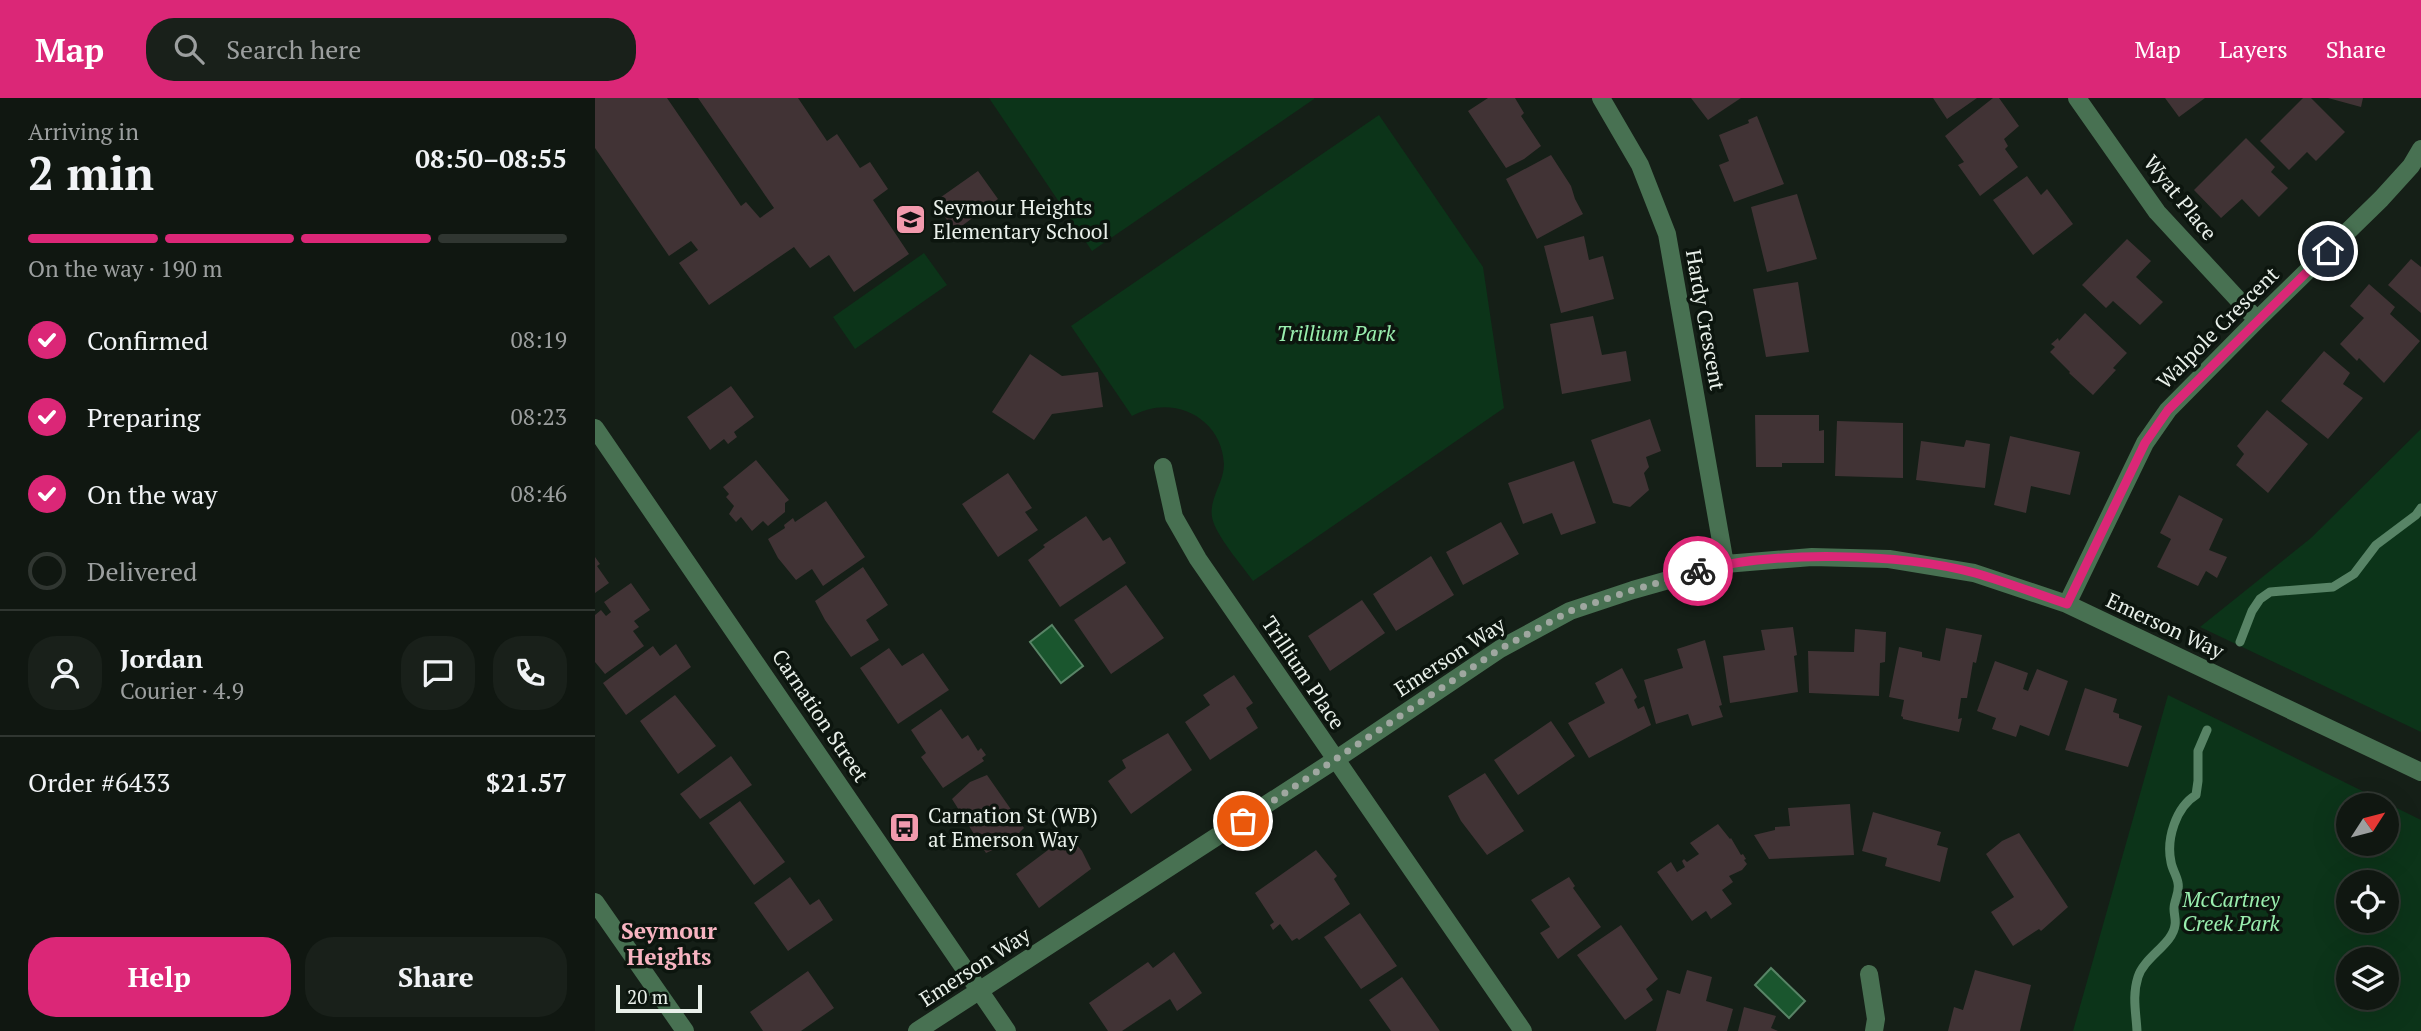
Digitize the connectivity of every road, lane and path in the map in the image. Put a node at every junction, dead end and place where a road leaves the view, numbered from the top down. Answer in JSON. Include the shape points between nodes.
{"nodes":[{"id":1,"x":1601,"y":98,"type":"edge"},
{"id":2,"x":2077,"y":98,"type":"edge"},
{"id":3,"x":2421,"y":149,"type":"edge"},
{"id":4,"x":2257,"y":320,"type":"junction"},
{"id":5,"x":595,"y":428,"type":"edge"},
{"id":6,"x":1163,"y":467,"type":"dead end"},
{"id":7,"x":1725,"y":564,"type":"junction"},
{"id":8,"x":2067,"y":604,"type":"junction"},
{"id":9,"x":1335,"y":761,"type":"junction"},
{"id":10,"x":2421,"y":772,"type":"edge"},
{"id":11,"x":595,"y":902,"type":"edge"},
{"id":12,"x":1869,"y":974,"type":"dead end"},
{"id":13,"x":981,"y":991,"type":"junction"},
{"id":14,"x":685,"y":1031,"type":"edge"},
{"id":15,"x":917,"y":1031,"type":"edge"},
{"id":16,"x":1007,"y":1031,"type":"edge"},
{"id":17,"x":1523,"y":1031,"type":"edge"},
{"id":18,"x":1874,"y":1031,"type":"edge"}],
"edges":[{"from":1,"to":7,"type":"street","name":"Hardy Crescent","via":[[1640,165],[1667,234]]},
{"from":2,"to":4,"type":"street","name":"Wyat Place","via":[[2157,212]]},
{"from":3,"to":4,"type":"street","name":"Walpole Crescent","via":[[2381,199]]},
{"from":4,"to":8,"type":"street","name":"Walpole Crescent","via":[[2168,410],[2145,443]]},
{"from":5,"to":13,"type":"street","name":"Carnation Street"},
{"from":6,"to":9,"type":"street","name":"Trillium Place","via":[[1174,517],[1198,559]]},
{"from":7,"to":8,"type":"street","name":"Emerson Way","via":[[1812,557],[1889,559],[1974,573]]},
{"from":7,"to":9,"type":"street","name":"Emerson Way","via":[[1570,611],[1500,649]]},
{"from":8,"to":10,"type":"street","name":"Emerson Way"},
{"from":9,"to":13,"type":"street","name":"Emerson Way"},
{"from":9,"to":17,"type":"street","name":"Trillium Place"},
{"from":11,"to":14,"type":"street"},
{"from":12,"to":18,"type":"street"},
{"from":13,"to":15,"type":"street","name":"Emerson Way"},
{"from":13,"to":16,"type":"street","name":"Carnation Street"}]}
